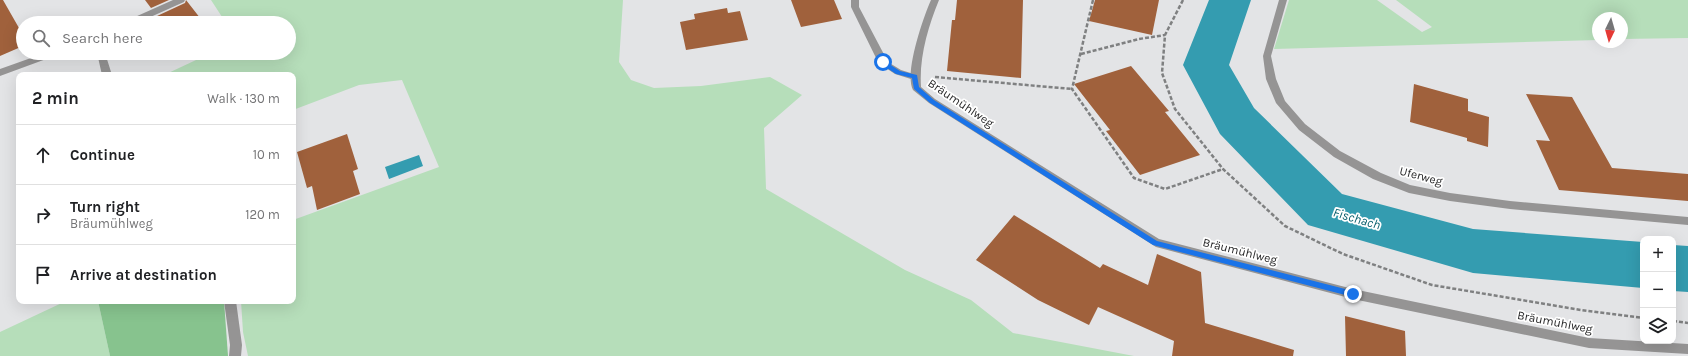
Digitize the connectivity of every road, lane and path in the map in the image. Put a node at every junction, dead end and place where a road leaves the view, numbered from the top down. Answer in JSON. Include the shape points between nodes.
{"nodes":[{"id":1,"x":181,"y":0,"type":"edge"},
{"id":2,"x":855,"y":0,"type":"edge"},
{"id":3,"x":935,"y":0,"type":"edge"},
{"id":4,"x":1093,"y":0,"type":"edge"},
{"id":5,"x":1183,"y":0,"type":"edge"},
{"id":6,"x":1283,"y":0,"type":"edge"},
{"id":7,"x":144,"y":16,"type":"edge"},
{"id":8,"x":1165,"y":35,"type":"junction"},
{"id":9,"x":1081,"y":54,"type":"junction"},
{"id":10,"x":35,"y":60,"type":"edge"},
{"id":11,"x":103,"y":60,"type":"edge"},
{"id":12,"x":106,"y":72,"type":"edge"},
{"id":13,"x":0,"y":73,"type":"edge"},
{"id":14,"x":914,"y":77,"type":"junction"},
{"id":15,"x":1072,"y":89,"type":"junction"},
{"id":16,"x":1223,"y":169,"type":"junction"},
{"id":17,"x":1688,"y":221,"type":"edge"},
{"id":18,"x":230,"y":304,"type":"edge"},
{"id":19,"x":1640,"y":318,"type":"edge"},
{"id":20,"x":1676,"y":321,"type":"edge"},
{"id":21,"x":1688,"y":323,"type":"edge"},
{"id":22,"x":1688,"y":349,"type":"edge"},
{"id":23,"x":235,"y":356,"type":"edge"}],
"edges":[{"from":1,"to":7,"type":"street"},
{"from":2,"to":14,"type":"street","via":[[855,7],[883,62],[898,72]]},
{"from":3,"to":14,"type":"street","name":"Bräumühlweg","via":[[920,46]]},
{"from":4,"to":9,"type":"path"},
{"from":5,"to":8,"type":"path"},
{"from":6,"to":17,"type":"street","name":"Uferweg","via":[[1267,56],[1271,79],[1281,103],[1302,127],[1337,154],[1377,176],[1409,189],[1450,197]]},
{"from":8,"to":9,"type":"path"},
{"from":8,"to":16,"type":"path","via":[[1162,73],[1175,109]]},
{"from":9,"to":15,"type":"path"},
{"from":10,"to":13,"type":"street"},
{"from":11,"to":12,"type":"street"},
{"from":14,"to":15,"type":"path"},
{"from":14,"to":22,"type":"street","name":"Bräumühlweg","via":[[916,88],[932,101],[1156,243],[1353,294],[1589,343]]},
{"from":15,"to":16,"type":"path","via":[[1134,178],[1165,189]]},
{"from":16,"to":19,"type":"path","via":[[1285,226],[1343,254],[1432,284]]},
{"from":18,"to":23,"type":"street"},
{"from":20,"to":21,"type":"path"}]}
